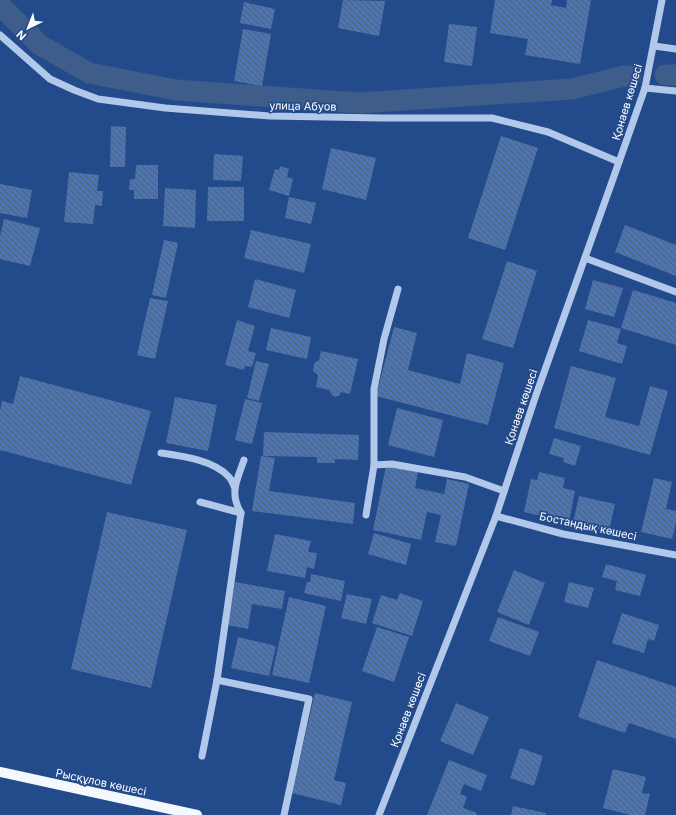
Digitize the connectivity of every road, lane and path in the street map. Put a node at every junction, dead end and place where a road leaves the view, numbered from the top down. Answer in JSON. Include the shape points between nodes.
{"nodes":[{"id":1,"x":662,"y":0,"type":"edge"},
{"id":2,"x":0,"y":35,"type":"edge"},
{"id":3,"x":654,"y":46,"type":"junction"},
{"id":4,"x":676,"y":49,"type":"edge"},
{"id":5,"x":645,"y":88,"type":"junction"},
{"id":6,"x":676,"y":92,"type":"edge"},
{"id":7,"x":620,"y":162,"type":"junction"},
{"id":8,"x":585,"y":258,"type":"junction"},
{"id":9,"x":398,"y":289,"type":"dead end"},
{"id":10,"x":676,"y":292,"type":"edge"},
{"id":11,"x":161,"y":453,"type":"dead end"},
{"id":12,"x":244,"y":460,"type":"dead end"},
{"id":13,"x":374,"y":465,"type":"junction"},
{"id":14,"x":235,"y":488,"type":"junction"},
{"id":15,"x":504,"y":491,"type":"junction"},
{"id":16,"x":200,"y":502,"type":"dead end"},
{"id":17,"x":241,"y":513,"type":"junction"},
{"id":18,"x":366,"y":515,"type":"dead end"},
{"id":19,"x":496,"y":516,"type":"junction"},
{"id":20,"x":676,"y":555,"type":"edge"},
{"id":21,"x":217,"y":680,"type":"junction"},
{"id":22,"x":202,"y":756,"type":"dead end"},
{"id":23,"x":0,"y":772,"type":"edge"},
{"id":24,"x":197,"y":815,"type":"edge"},
{"id":25,"x":284,"y":815,"type":"edge"},
{"id":26,"x":379,"y":815,"type":"edge"}],
"edges":[{"from":1,"to":3,"type":"street","name":"Қонаев көшесі"},
{"from":2,"to":7,"type":"street","name":"улица Абуов","via":[[50,79],[98,99],[165,108],[270,116],[492,118],[548,132]]},
{"from":3,"to":4,"type":"street"},
{"from":3,"to":5,"type":"street","name":"Қонаев көшесі"},
{"from":5,"to":6,"type":"street"},
{"from":5,"to":7,"type":"street","name":"Қонаев көшесі"},
{"from":7,"to":8,"type":"street","name":"Қонаев көшесі"},
{"from":8,"to":10,"type":"street"},
{"from":8,"to":15,"type":"street","name":"Қонаев көшесі"},
{"from":9,"to":13,"type":"street","via":[[374,389]]},
{"from":11,"to":14,"type":"street","via":[[208,464],[230,478]]},
{"from":12,"to":14,"type":"street"},
{"from":13,"to":15,"type":"street","via":[[392,464],[465,477]]},
{"from":13,"to":18,"type":"street"},
{"from":14,"to":17,"type":"street","via":[[235,503]]},
{"from":15,"to":19,"type":"street","name":"Қонаев көшесі"},
{"from":16,"to":17,"type":"street"},
{"from":17,"to":21,"type":"street"},
{"from":19,"to":20,"type":"street","name":"Бостандық көшесі","via":[[563,534]]},
{"from":19,"to":26,"type":"street","name":"Қонаев көшесі"},
{"from":21,"to":22,"type":"street"},
{"from":21,"to":25,"type":"street","via":[[309,699]]},
{"from":23,"to":24,"type":"main road","name":"Рысқұлов көшесі"}]}
